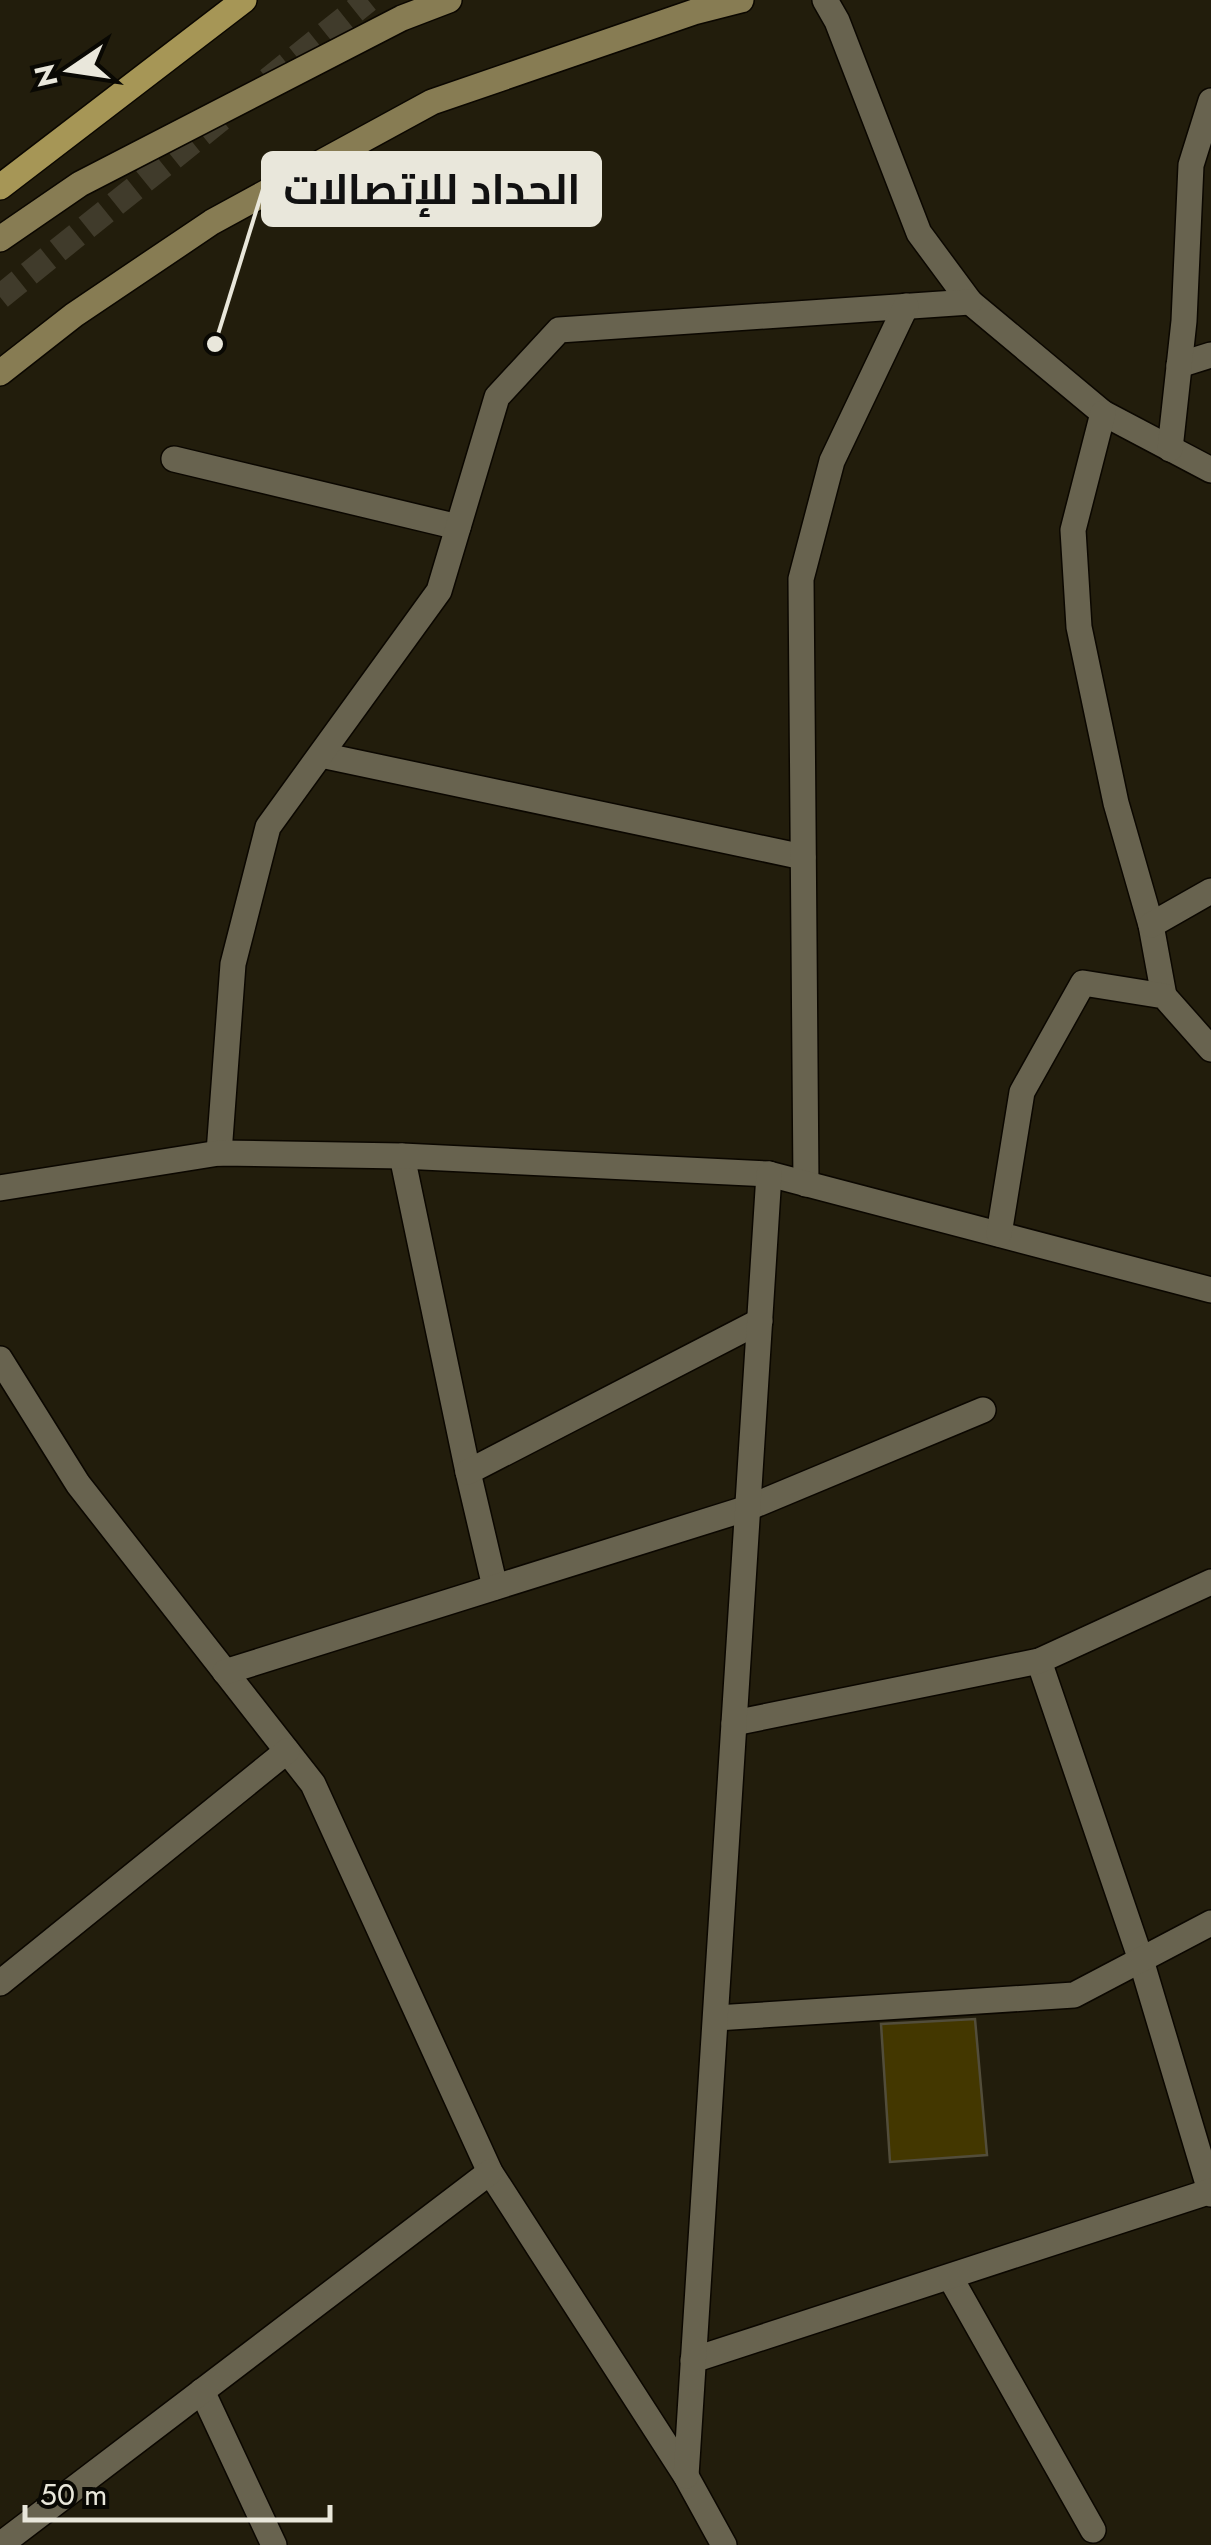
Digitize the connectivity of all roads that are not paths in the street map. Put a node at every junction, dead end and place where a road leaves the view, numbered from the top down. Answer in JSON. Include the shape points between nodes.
{"nodes":[{"id":1,"x":244,"y":0,"type":"edge"},
{"id":2,"x":449,"y":0,"type":"edge"},
{"id":3,"x":742,"y":0,"type":"edge"},
{"id":4,"x":825,"y":0,"type":"edge"},
{"id":5,"x":1211,"y":101,"type":"edge"},
{"id":6,"x":0,"y":187,"type":"edge"},
{"id":7,"x":0,"y":239,"type":"edge"},
{"id":8,"x":970,"y":302,"type":"junction"},
{"id":9,"x":906,"y":306,"type":"junction"},
{"id":10,"x":1211,"y":355,"type":"edge"},
{"id":11,"x":1179,"y":365,"type":"junction"},
{"id":12,"x":0,"y":374,"type":"edge"},
{"id":13,"x":1103,"y":413,"type":"junction"},
{"id":14,"x":1170,"y":449,"type":"junction"},
{"id":15,"x":174,"y":459,"type":"dead end"},
{"id":16,"x":1211,"y":470,"type":"edge"},
{"id":17,"x":458,"y":527,"type":"junction"},
{"id":18,"x":321,"y":755,"type":"junction"},
{"id":19,"x":804,"y":857,"type":"junction"},
{"id":20,"x":1211,"y":890,"type":"edge"},
{"id":21,"x":1151,"y":925,"type":"junction"},
{"id":22,"x":1164,"y":996,"type":"junction"},
{"id":23,"x":1211,"y":1049,"type":"edge"},
{"id":24,"x":219,"y":1153,"type":"junction"},
{"id":25,"x":402,"y":1156,"type":"junction"},
{"id":26,"x":769,"y":1174,"type":"junction"},
{"id":27,"x":806,"y":1184,"type":"junction"},
{"id":28,"x":0,"y":1188,"type":"edge"},
{"id":29,"x":998,"y":1234,"type":"junction"},
{"id":30,"x":1211,"y":1290,"type":"edge"},
{"id":31,"x":760,"y":1321,"type":"junction"},
{"id":32,"x":0,"y":1359,"type":"edge"},
{"id":33,"x":983,"y":1410,"type":"dead end"},
{"id":34,"x":468,"y":1472,"type":"junction"},
{"id":35,"x":748,"y":1508,"type":"junction"},
{"id":36,"x":1211,"y":1582,"type":"edge"},
{"id":37,"x":496,"y":1587,"type":"junction"},
{"id":38,"x":1039,"y":1661,"type":"junction"},
{"id":39,"x":225,"y":1672,"type":"junction"},
{"id":40,"x":734,"y":1723,"type":"junction"},
{"id":41,"x":288,"y":1751,"type":"junction"},
{"id":42,"x":1211,"y":1923,"type":"edge"},
{"id":43,"x":1141,"y":1960,"type":"junction"},
{"id":44,"x":5,"y":1968,"type":"edge"},
{"id":45,"x":716,"y":2018,"type":"junction"},
{"id":46,"x":490,"y":2172,"type":"junction"},
{"id":47,"x":1211,"y":2192,"type":"edge"},
{"id":48,"x":950,"y":2277,"type":"junction"},
{"id":49,"x":693,"y":2360,"type":"junction"},
{"id":50,"x":202,"y":2391,"type":"junction"},
{"id":51,"x":686,"y":2476,"type":"junction"},
{"id":52,"x":1093,"y":2530,"type":"dead end"},
{"id":53,"x":0,"y":2545,"type":"edge"},
{"id":54,"x":274,"y":2545,"type":"edge"},
{"id":55,"x":724,"y":2545,"type":"edge"}],
"edges":[{"from":1,"to":6,"type":"main road"},
{"from":2,"to":7,"type":"main road","via":[[80,184]]},
{"from":3,"to":12,"type":"main road","via":[[432,102],[212,222]]},
{"from":4,"to":8,"type":"street","via":[[919,233]]},
{"from":5,"to":11,"type":"street","via":[[1191,165]]},
{"from":8,"to":9,"type":"street"},
{"from":8,"to":13,"type":"street"},
{"from":9,"to":17,"type":"street","via":[[559,330],[497,397]]},
{"from":9,"to":19,"type":"street","via":[[832,460],[801,579]]},
{"from":10,"to":11,"type":"street"},
{"from":11,"to":14,"type":"street"},
{"from":13,"to":14,"type":"street"},
{"from":13,"to":21,"type":"street","via":[[1073,530],[1079,627],[1116,803]]},
{"from":14,"to":16,"type":"street"},
{"from":15,"to":17,"type":"street"},
{"from":17,"to":18,"type":"street","via":[[438,591]]},
{"from":18,"to":19,"type":"street"},
{"from":18,"to":24,"type":"street","via":[[268,827],[233,964]]},
{"from":19,"to":27,"type":"street"},
{"from":20,"to":21,"type":"street"},
{"from":21,"to":22,"type":"street"},
{"from":22,"to":23,"type":"street"},
{"from":22,"to":29,"type":"street","via":[[1083,984],[1022,1092]]},
{"from":24,"to":25,"type":"street"},
{"from":24,"to":28,"type":"street"},
{"from":25,"to":26,"type":"street"},
{"from":25,"to":34,"type":"street"},
{"from":26,"to":27,"type":"street"},
{"from":26,"to":31,"type":"street"},
{"from":27,"to":29,"type":"street"},
{"from":29,"to":30,"type":"street"},
{"from":31,"to":34,"type":"street"},
{"from":31,"to":35,"type":"street"},
{"from":32,"to":39,"type":"street","via":[[78,1484]]},
{"from":33,"to":35,"type":"street"},
{"from":34,"to":37,"type":"street"},
{"from":35,"to":37,"type":"street"},
{"from":35,"to":40,"type":"street"},
{"from":36,"to":38,"type":"street"},
{"from":37,"to":39,"type":"street"},
{"from":38,"to":40,"type":"street"},
{"from":38,"to":43,"type":"street"},
{"from":39,"to":41,"type":"street"},
{"from":40,"to":45,"type":"street"},
{"from":41,"to":44,"type":"street"},
{"from":41,"to":46,"type":"street","via":[[313,1784]]},
{"from":42,"to":43,"type":"street"},
{"from":43,"to":45,"type":"street","via":[[1074,1995]]},
{"from":43,"to":47,"type":"street"},
{"from":45,"to":49,"type":"street"},
{"from":46,"to":50,"type":"street"},
{"from":46,"to":51,"type":"street"},
{"from":47,"to":48,"type":"street"},
{"from":48,"to":49,"type":"street"},
{"from":48,"to":52,"type":"street"},
{"from":49,"to":51,"type":"street"},
{"from":50,"to":53,"type":"street"},
{"from":50,"to":54,"type":"street"},
{"from":51,"to":55,"type":"street"}]}
